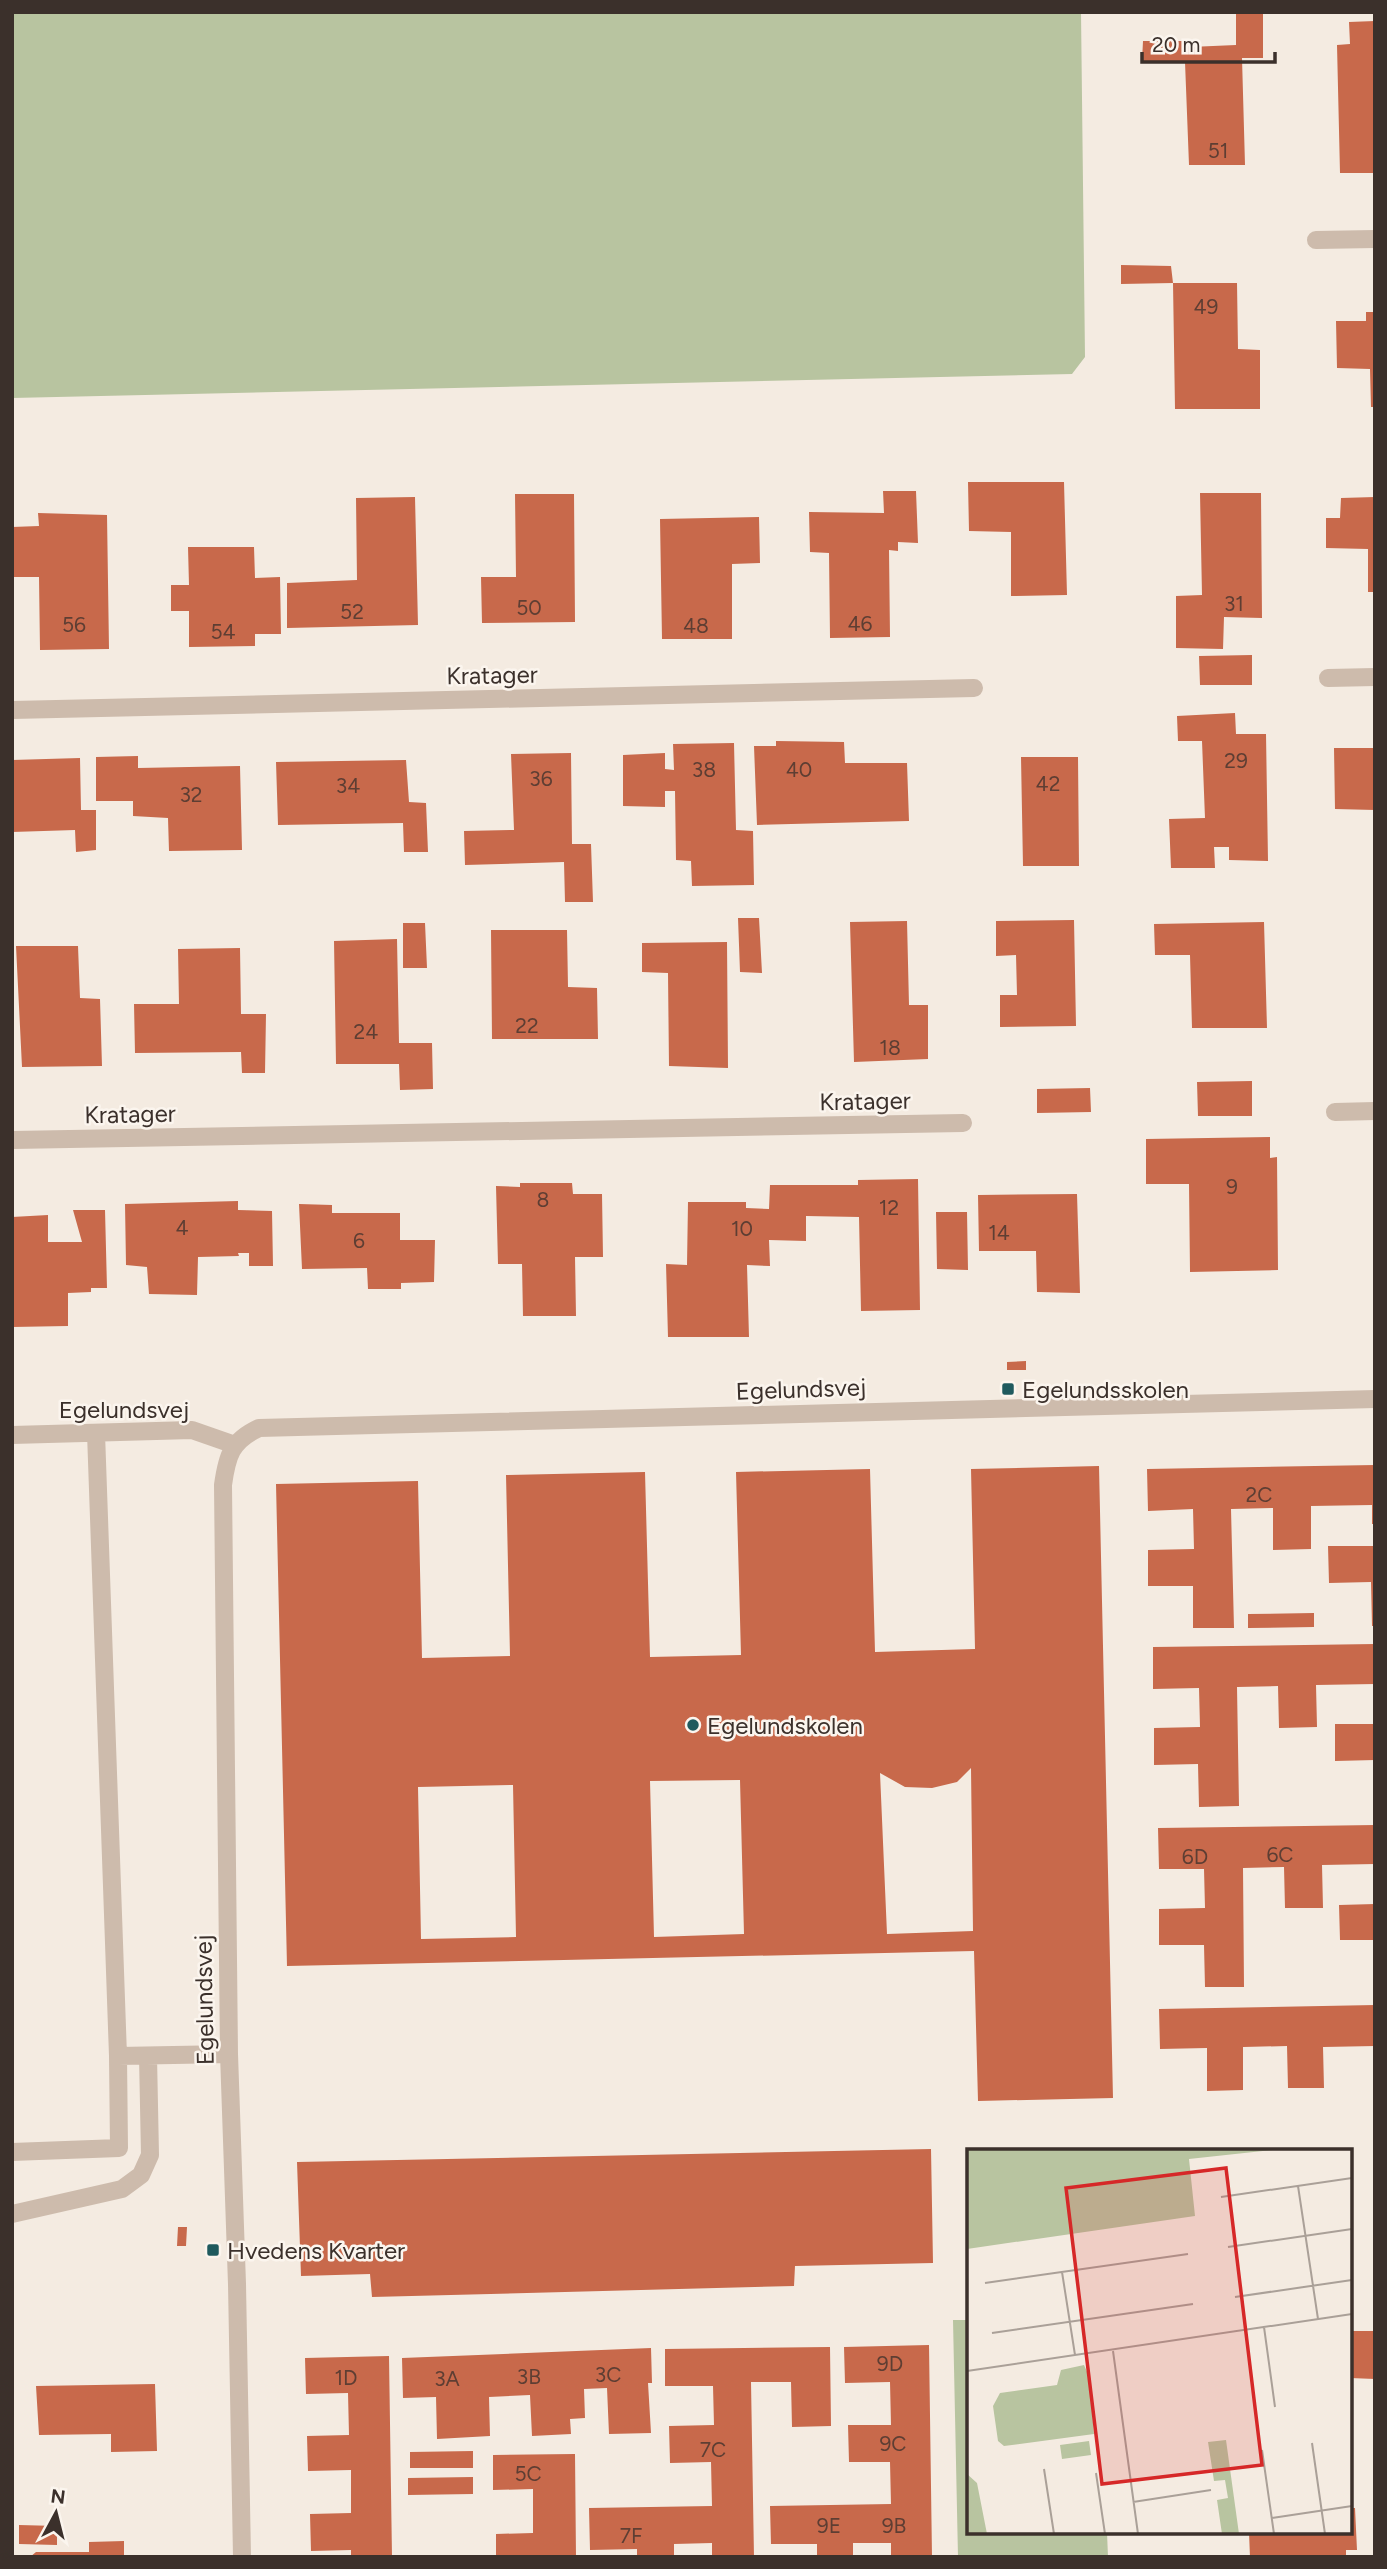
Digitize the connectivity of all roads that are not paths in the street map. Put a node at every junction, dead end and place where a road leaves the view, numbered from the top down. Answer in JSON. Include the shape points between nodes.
{"nodes":[{"id":1,"x":1375,"y":239,"type":"edge"},
{"id":2,"x":1316,"y":240,"type":"dead end"},
{"id":3,"x":1375,"y":677,"type":"edge"},
{"id":4,"x":1328,"y":678,"type":"dead end"},
{"id":5,"x":974,"y":688,"type":"dead end"},
{"id":6,"x":12,"y":710,"type":"edge"},
{"id":7,"x":1375,"y":1111,"type":"edge"},
{"id":8,"x":1335,"y":1112,"type":"dead end"},
{"id":9,"x":963,"y":1123,"type":"dead end"},
{"id":10,"x":12,"y":1140,"type":"edge"},
{"id":11,"x":1375,"y":1399,"type":"edge"},
{"id":12,"x":96,"y":1433,"type":"junction"},
{"id":13,"x":12,"y":1435,"type":"edge"},
{"id":14,"x":235,"y":1444,"type":"junction"},
{"id":15,"x":229,"y":2054,"type":"junction"},
{"id":16,"x":118,"y":2056,"type":"junction"},
{"id":17,"x":148,"y":2056,"type":"junction"},
{"id":18,"x":12,"y":2152,"type":"edge"},
{"id":19,"x":12,"y":2214,"type":"edge"},
{"id":20,"x":242,"y":2557,"type":"edge"}],
"edges":[{"from":1,"to":2,"type":"street"},
{"from":3,"to":4,"type":"street"},
{"from":5,"to":6,"type":"street","name":"Kratager"},
{"from":7,"to":8,"type":"street"},
{"from":9,"to":10,"type":"street","name":"Kratager"},
{"from":11,"to":14,"type":"street","name":"Egelundsvej","via":[[259,1428]]},
{"from":12,"to":13,"type":"street","name":"Egelundsvej"},
{"from":12,"to":14,"type":"street","name":"Egelundsvej","via":[[192,1430]]},
{"from":12,"to":16,"type":"street"},
{"from":14,"to":15,"type":"street","name":"Egelundsvej","via":[[223,1485]]},
{"from":15,"to":17,"type":"street"},
{"from":15,"to":20,"type":"street","name":"Egelundsvej"},
{"from":16,"to":17,"type":"street"},
{"from":16,"to":18,"type":"street","via":[[119,2148]]},
{"from":17,"to":19,"type":"street","via":[[150,2155],[141,2175],[122,2189]]}]}
